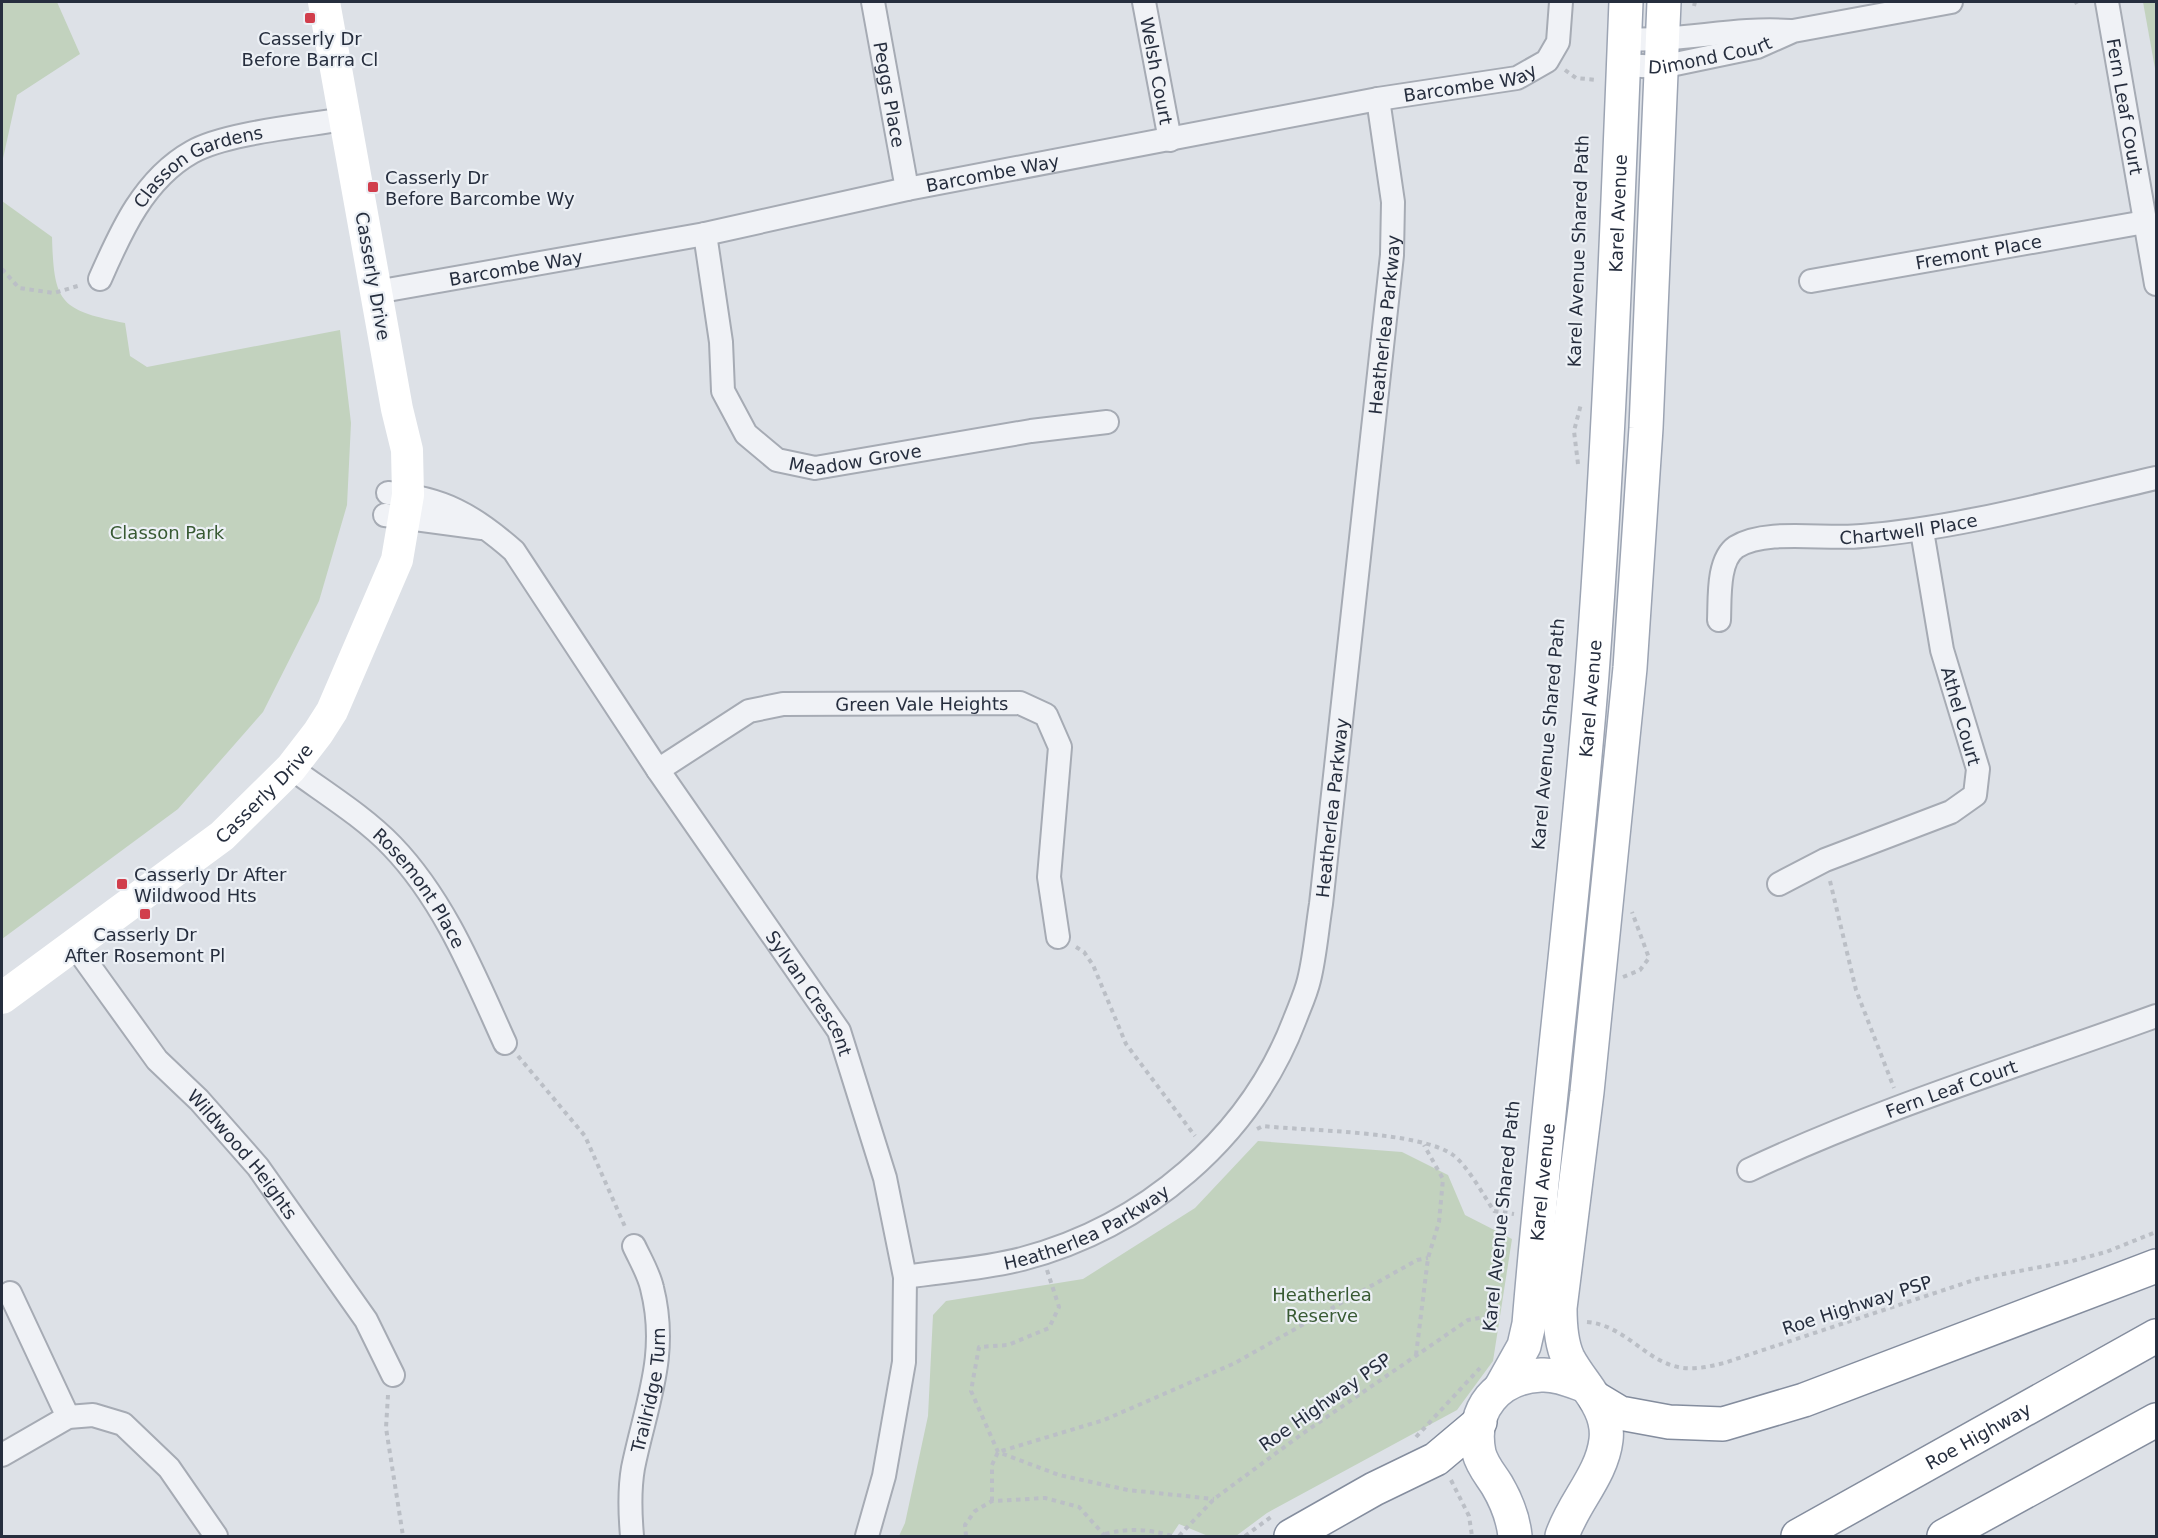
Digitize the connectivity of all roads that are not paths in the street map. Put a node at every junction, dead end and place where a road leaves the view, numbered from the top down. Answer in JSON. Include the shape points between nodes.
{"nodes":[{"id":1,"x":324,"y":2,"type":"edge"},
{"id":2,"x":873,"y":2,"type":"edge"},
{"id":3,"x":1144,"y":2,"type":"edge"},
{"id":4,"x":1561,"y":2,"type":"edge"},
{"id":5,"x":1626,"y":2,"type":"edge"},
{"id":6,"x":1951,"y":2,"type":"edge"},
{"id":7,"x":2107,"y":2,"type":"edge"},
{"id":8,"x":1684,"y":3,"type":"edge"},
{"id":9,"x":1661,"y":54,"type":"junction"},
{"id":10,"x":1616,"y":61,"type":"junction"},
{"id":11,"x":1377,"y":99,"type":"junction"},
{"id":12,"x":344,"y":119,"type":"junction"},
{"id":13,"x":1170,"y":140,"type":"junction"},
{"id":14,"x":907,"y":189,"type":"junction"},
{"id":15,"x":2145,"y":222,"type":"junction"},
{"id":16,"x":705,"y":234,"type":"junction"},
{"id":17,"x":100,"y":279,"type":"road end"},
{"id":18,"x":1811,"y":281,"type":"dead end"},
{"id":19,"x":2157,"y":284,"type":"edge"},
{"id":20,"x":376,"y":292,"type":"junction"},
{"id":21,"x":1651,"y":317,"type":"junction"},
{"id":22,"x":1107,"y":422,"type":"dead end"},
{"id":23,"x":1592,"y":461,"type":"junction"},
{"id":24,"x":2157,"y":478,"type":"edge"},
{"id":25,"x":396,"y":505,"type":"junction"},
{"id":26,"x":1922,"y":531,"type":"junction"},
{"id":27,"x":1719,"y":621,"type":"dead end"},
{"id":28,"x":291,"y":768,"type":"junction"},
{"id":29,"x":658,"y":770,"type":"junction"},
{"id":30,"x":1779,"y":884,"type":"dead end"},
{"id":31,"x":1058,"y":937,"type":"road end"},
{"id":32,"x":75,"y":946,"type":"junction"},
{"id":33,"x":2,"y":998,"type":"edge"},
{"id":34,"x":2157,"y":1016,"type":"edge"},
{"id":35,"x":505,"y":1042,"type":"road end"},
{"id":36,"x":1749,"y":1170,"type":"dead end"},
{"id":37,"x":634,"y":1246,"type":"road end"},
{"id":38,"x":2157,"y":1266,"type":"edge"},
{"id":39,"x":905,"y":1277,"type":"junction"},
{"id":40,"x":10,"y":1293,"type":"dead end"},
{"id":41,"x":2157,"y":1336,"type":"edge"},
{"id":42,"x":393,"y":1375,"type":"road end"},
{"id":43,"x":1491,"y":1377,"type":"junction"},
{"id":44,"x":1591,"y":1392,"type":"junction"},
{"id":45,"x":68,"y":1417,"type":"junction"},
{"id":46,"x":2157,"y":1420,"type":"edge"},
{"id":47,"x":1479,"y":1422,"type":"junction"},
{"id":48,"x":2,"y":1455,"type":"edge"},
{"id":49,"x":216,"y":1536,"type":"edge"},
{"id":50,"x":632,"y":1536,"type":"edge"},
{"id":51,"x":867,"y":1536,"type":"edge"},
{"id":52,"x":1291,"y":1536,"type":"edge"},
{"id":53,"x":1515,"y":1536,"type":"edge"},
{"id":54,"x":1562,"y":1536,"type":"edge"},
{"id":55,"x":1798,"y":1536,"type":"edge"},
{"id":56,"x":1944,"y":1536,"type":"edge"}],
"edges":[{"from":1,"to":12,"type":"street","name":"Casserly Drive"},
{"from":2,"to":14,"type":"street","name":"Peggs Place"},
{"from":3,"to":13,"type":"street","name":"Welsh Court"},
{"from":4,"to":11,"type":"street","name":"Barcombe Way","via":[[1558,42],[1547,61],[1517,78]]},
{"from":5,"to":10,"type":"main road","name":"Karel Avenue"},
{"from":6,"to":9,"type":"street","name":"Dimond Court","via":[[1793,31],[1754,28]]},
{"from":7,"to":15,"type":"street","name":"Fern Leaf Court"},
{"from":8,"to":9,"type":"main road","name":"Karel Avenue"},
{"from":9,"to":10,"type":"street","name":"Dimond Court"},
{"from":9,"to":21,"type":"main road","name":"Karel Avenue"},
{"from":10,"to":23,"type":"main road","name":"Karel Avenue"},
{"from":11,"to":13,"type":"street","name":"Barcombe Way"},
{"from":11,"to":39,"type":"street","name":"Heatherlea Parkway","via":[[1393,202],[1392,255],[1322,904],[1309,982],[1284,1048],[1249,1108],[1208,1154],[1139,1209],[1083,1239],[1021,1259]]},
{"from":12,"to":17,"type":"street","name":"Classon Gardens","via":[[220,140],[171,165],[137,204]]},
{"from":12,"to":20,"type":"street","name":"Casserly Drive"},
{"from":13,"to":14,"type":"street","name":"Barcombe Way"},
{"from":14,"to":16,"type":"street","name":"Barcombe Way"},
{"from":15,"to":18,"type":"street","name":"Fremont Place"},
{"from":15,"to":19,"type":"street","name":"Fern Leaf Court"},
{"from":16,"to":20,"type":"street","name":"Barcombe Way"},
{"from":16,"to":22,"type":"street","name":"Meadow Grove","via":[[721,342],[723,391],[746,434],[777,460],[815,468],[1030,431]]},
{"from":20,"to":25,"type":"street","name":"Casserly Drive","via":[[397,409],[388,450]]},
{"from":21,"to":23,"type":"main road","via":[[1634,352],[1628,450]]},
{"from":21,"to":44,"type":"main road","name":"Karel Avenue","via":[[1647,428],[1621,771],[1560,1308],[1560,1328],[1568,1357]]},
{"from":23,"to":43,"type":"main road","name":"Karel Avenue","via":[[1583,773],[1529,1324],[1524,1346]]},
{"from":24,"to":26,"type":"street","name":"Chartwell Place"},
{"from":25,"to":28,"type":"street","name":"Casserly Drive","via":[[377,561],[380,602],[332,711]]},
{"from":25,"to":29,"type":"street","name":"Sylvan Crescent","via":[[458,509],[514,551]]},
{"from":26,"to":27,"type":"street","name":"Chartwell Place","via":[[1848,538],[1759,537],[1734,548],[1722,572]]},
{"from":26,"to":30,"type":"street","name":"Athel Court","via":[[1942,650],[1978,769],[1975,795],[1951,812],[1825,860]]},
{"from":28,"to":32,"type":"street","name":"Casserly Drive","via":[[222,836]]},
{"from":28,"to":35,"type":"street","name":"Rosemont Place","via":[[367,823],[408,863],[443,913]]},
{"from":29,"to":31,"type":"street","name":"Green Vale Heights","via":[[749,711],[783,704],[1020,703],[1046,715],[1060,747],[1049,877]]},
{"from":29,"to":39,"type":"street","name":"Sylvan Crescent","via":[[839,1031],[885,1179]]},
{"from":32,"to":33,"type":"street","name":"Casserly Drive"},
{"from":32,"to":42,"type":"street","name":"Wildwood Heights","via":[[157,1060],[199,1100],[258,1167],[366,1320]]},
{"from":34,"to":36,"type":"street","name":"Fern Leaf Court","via":[[1793,1149]]},
{"from":37,"to":50,"type":"street","name":"Trailridge Turn","via":[[652,1286],[658,1342],[653,1395],[633,1469]]},
{"from":38,"to":44,"type":"main road","via":[[1804,1400],[1723,1424],[1669,1422],[1620,1413]]},
{"from":39,"to":51,"type":"street","name":"Sylvan Crescent","via":[[904,1362],[884,1476]]},
{"from":40,"to":45,"type":"street"},
{"from":41,"to":55,"type":"main road","name":"Roe Highway"},
{"from":43,"to":44,"type":"main road","via":[[1544,1375]]},
{"from":43,"to":47,"type":"main road","name":"Karel Avenue"},
{"from":44,"to":54,"type":"main road","name":"Karel Avenue","via":[[1607,1426],[1602,1461]]},
{"from":45,"to":48,"type":"street"},
{"from":45,"to":49,"type":"street","via":[[93,1415],[123,1424],[169,1468]]},
{"from":46,"to":56,"type":"main road"},
{"from":47,"to":52,"type":"main road","via":[[1428,1447],[1374,1489]]},
{"from":47,"to":53,"type":"main road","name":"Karel Avenue","via":[[1479,1452],[1509,1509]]}]}
